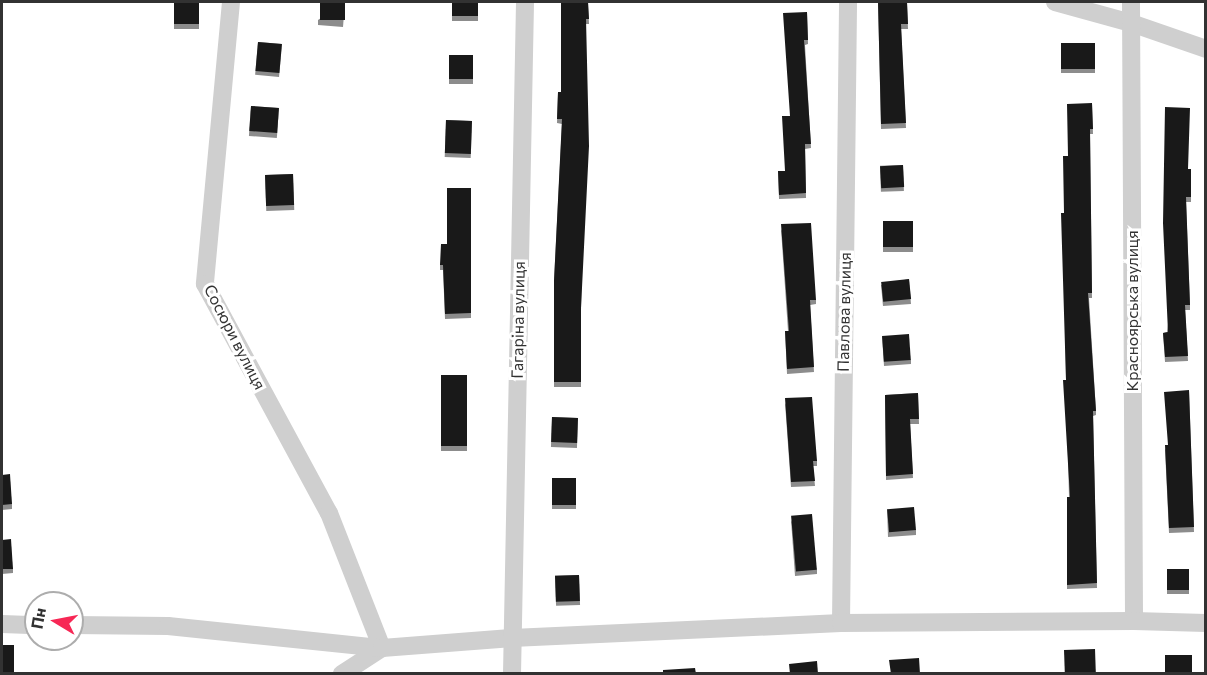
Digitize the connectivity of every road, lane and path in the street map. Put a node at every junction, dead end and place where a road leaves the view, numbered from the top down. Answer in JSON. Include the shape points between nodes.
{"nodes":[{"id":1,"x":231,"y":2,"type":"edge"},
{"id":2,"x":525,"y":2,"type":"edge"},
{"id":3,"x":848,"y":2,"type":"edge"},
{"id":4,"x":1055,"y":2,"type":"edge"},
{"id":5,"x":1131,"y":2,"type":"edge"},
{"id":6,"x":1131,"y":23,"type":"junction"},
{"id":7,"x":1206,"y":49,"type":"edge"},
{"id":8,"x":1134,"y":621,"type":"junction"},
{"id":9,"x":841,"y":623,"type":"junction"},
{"id":10,"x":1206,"y":623,"type":"edge"},
{"id":11,"x":2,"y":624,"type":"edge"},
{"id":12,"x":24,"y":625,"type":"edge"},
{"id":13,"x":84,"y":625,"type":"edge"},
{"id":14,"x":512,"y":638,"type":"junction"},
{"id":15,"x":382,"y":648,"type":"junction"},
{"id":16,"x":342,"y":674,"type":"edge"},
{"id":17,"x":512,"y":674,"type":"edge"}],
"edges":[{"from":1,"to":15,"type":"street","name":"Сосюри вулиця","via":[[205,284],[329,513]]},
{"from":2,"to":14,"type":"street","name":"Гагаріна вулиця"},
{"from":3,"to":9,"type":"street","name":"Павлова вулиця"},
{"from":4,"to":6,"type":"street"},
{"from":5,"to":6,"type":"street","name":"Красноярська вулиця"},
{"from":6,"to":7,"type":"street"},
{"from":6,"to":8,"type":"street","name":"Красноярська вулиця"},
{"from":8,"to":9,"type":"street"},
{"from":8,"to":10,"type":"street"},
{"from":9,"to":14,"type":"street"},
{"from":11,"to":12,"type":"street"},
{"from":13,"to":15,"type":"street","via":[[168,626]]},
{"from":14,"to":15,"type":"street"},
{"from":14,"to":17,"type":"street","name":"Гагаріна вулиця"},
{"from":15,"to":16,"type":"street"}]}
